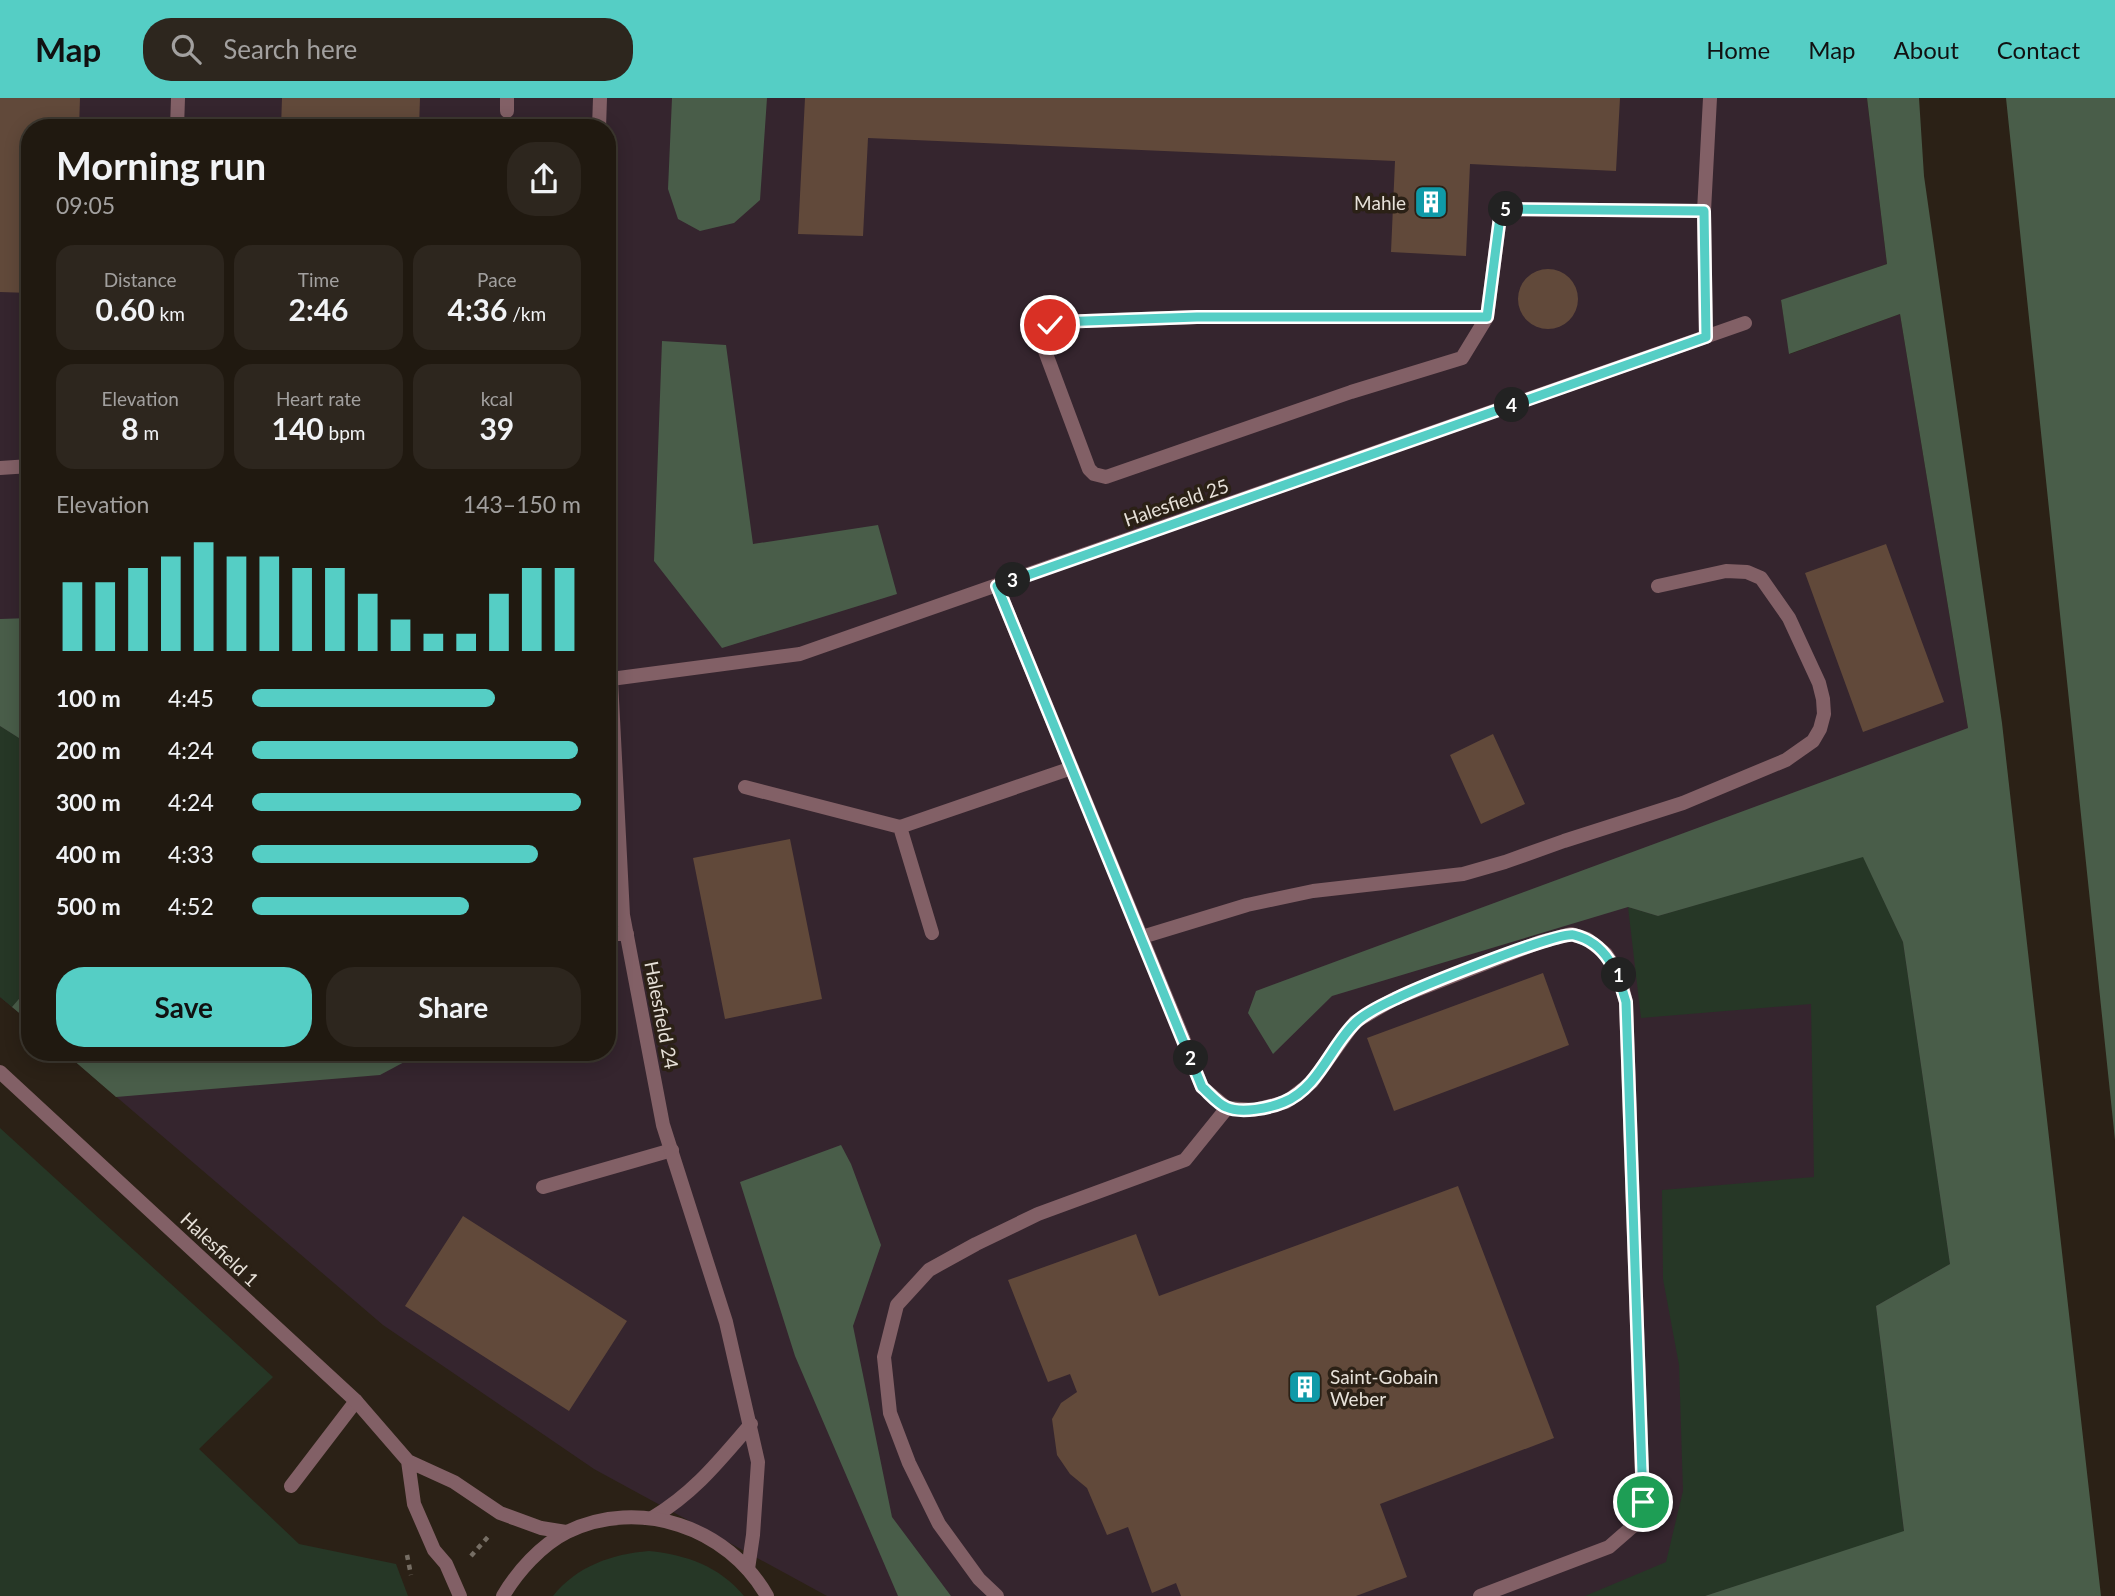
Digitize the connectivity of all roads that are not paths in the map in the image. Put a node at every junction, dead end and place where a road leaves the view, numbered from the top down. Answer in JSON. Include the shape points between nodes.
{"nodes":[{"id":1,"x":178,"y":98,"type":"edge"},
{"id":2,"x":600,"y":98,"type":"edge"},
{"id":3,"x":1710,"y":98,"type":"edge"},
{"id":4,"x":177,"y":119,"type":"edge"},
{"id":5,"x":599,"y":119,"type":"edge"},
{"id":6,"x":1704,"y":211,"type":"junction"},
{"id":7,"x":1487,"y":317,"type":"junction"},
{"id":8,"x":1745,"y":323,"type":"dead end"},
{"id":9,"x":1706,"y":337,"type":"junction"},
{"id":10,"x":21,"y":467,"type":"edge"},
{"id":11,"x":0,"y":468,"type":"edge"},
{"id":12,"x":997,"y":586,"type":"junction"},
{"id":13,"x":1658,"y":586,"type":"dead end"},
{"id":14,"x":616,"y":678,"type":"edge"},
{"id":15,"x":1072,"y":768,"type":"junction"},
{"id":16,"x":616,"y":777,"type":"edge"},
{"id":17,"x":745,"y":788,"type":"dead end"},
{"id":18,"x":900,"y":827,"type":"junction"},
{"id":19,"x":932,"y":933,"type":"dead end"},
{"id":20,"x":616,"y":934,"type":"edge"},
{"id":21,"x":627,"y":934,"type":"junction"},
{"id":22,"x":1142,"y":937,"type":"junction"},
{"id":23,"x":0,"y":1072,"type":"edge"},
{"id":24,"x":1227,"y":1108,"type":"junction"},
{"id":25,"x":672,"y":1150,"type":"junction"},
{"id":26,"x":543,"y":1187,"type":"dead end"},
{"id":27,"x":356,"y":1401,"type":"junction"},
{"id":28,"x":751,"y":1424,"type":"junction"},
{"id":29,"x":408,"y":1461,"type":"junction"},
{"id":30,"x":291,"y":1486,"type":"dead end"},
{"id":31,"x":652,"y":1518,"type":"junction"},
{"id":32,"x":566,"y":1532,"type":"junction"},
{"id":33,"x":748,"y":1569,"type":"junction"},
{"id":34,"x":460,"y":1596,"type":"edge"},
{"id":35,"x":503,"y":1596,"type":"edge"},
{"id":36,"x":767,"y":1596,"type":"edge"},
{"id":37,"x":997,"y":1596,"type":"edge"},
{"id":38,"x":1480,"y":1596,"type":"edge"}],
"edges":[{"from":1,"to":4,"type":"street"},
{"from":2,"to":5,"type":"street"},
{"from":3,"to":6,"type":"street"},
{"from":6,"to":7,"type":"street","via":[[1501,209]]},
{"from":6,"to":9,"type":"street"},
{"from":7,"to":7,"type":"street","via":[[1462,358],[1106,477],[1089,469],[1042,343],[1042,335],[1058,322]]},
{"from":8,"to":9,"type":"street","name":"Halesfield 25"},
{"from":9,"to":12,"type":"street","name":"Halesfield 25"},
{"from":10,"to":11,"type":"street"},
{"from":12,"to":14,"type":"street","name":"Halesfield 25","via":[[800,654]]},
{"from":12,"to":15,"type":"street"},
{"from":13,"to":22,"type":"street","via":[[1726,571],[1761,578],[1789,618],[1819,683],[1824,714],[1813,741],[1786,760],[1684,803],[1505,862],[1463,874],[1313,891],[1247,905]]},
{"from":15,"to":18,"type":"street"},
{"from":15,"to":22,"type":"street"},
{"from":16,"to":21,"type":"street","name":"Halesfield 24"},
{"from":17,"to":18,"type":"street"},
{"from":18,"to":19,"type":"street"},
{"from":20,"to":21,"type":"street"},
{"from":21,"to":25,"type":"street","name":"Halesfield 24","via":[[663,1125]]},
{"from":22,"to":24,"type":"street","via":[[1202,1087]]},
{"from":23,"to":27,"type":"street","name":"Halesfield 1"},
{"from":24,"to":37,"type":"street","via":[[1185,1160],[1038,1214],[976,1244],[929,1270],[897,1305],[884,1357],[890,1413],[939,1524]]},
{"from":24,"to":38,"type":"street","via":[[1254,1110],[1286,1102],[1312,1082],[1355,1022],[1394,999],[1540,942],[1571,934],[1587,939],[1606,954],[1619,974],[1626,1002],[1643,1502],[1632,1527],[1609,1547]]},
{"from":25,"to":26,"type":"street"},
{"from":25,"to":28,"type":"street","name":"Halesfield 24","via":[[726,1322]]},
{"from":27,"to":29,"type":"street","name":"Halesfield 1"},
{"from":27,"to":30,"type":"street"},
{"from":28,"to":31,"type":"street","via":[[700,1484]]},
{"from":28,"to":33,"type":"street","name":"Halesfield 24","via":[[758,1462]]},
{"from":29,"to":32,"type":"street","name":"Halesfield 1","via":[[454,1482],[500,1513]]},
{"from":29,"to":34,"type":"street","via":[[414,1504]]},
{"from":31,"to":32,"type":"street","name":"Halesfield 1","via":[[609,1520]]},
{"from":31,"to":33,"type":"street","name":"Halesfield 1","via":[[674,1522],[714,1540]]},
{"from":32,"to":35,"type":"street","name":"Halesfield 1","via":[[529,1562]]},
{"from":33,"to":36,"type":"street","name":"Halesfield 1"}]}
